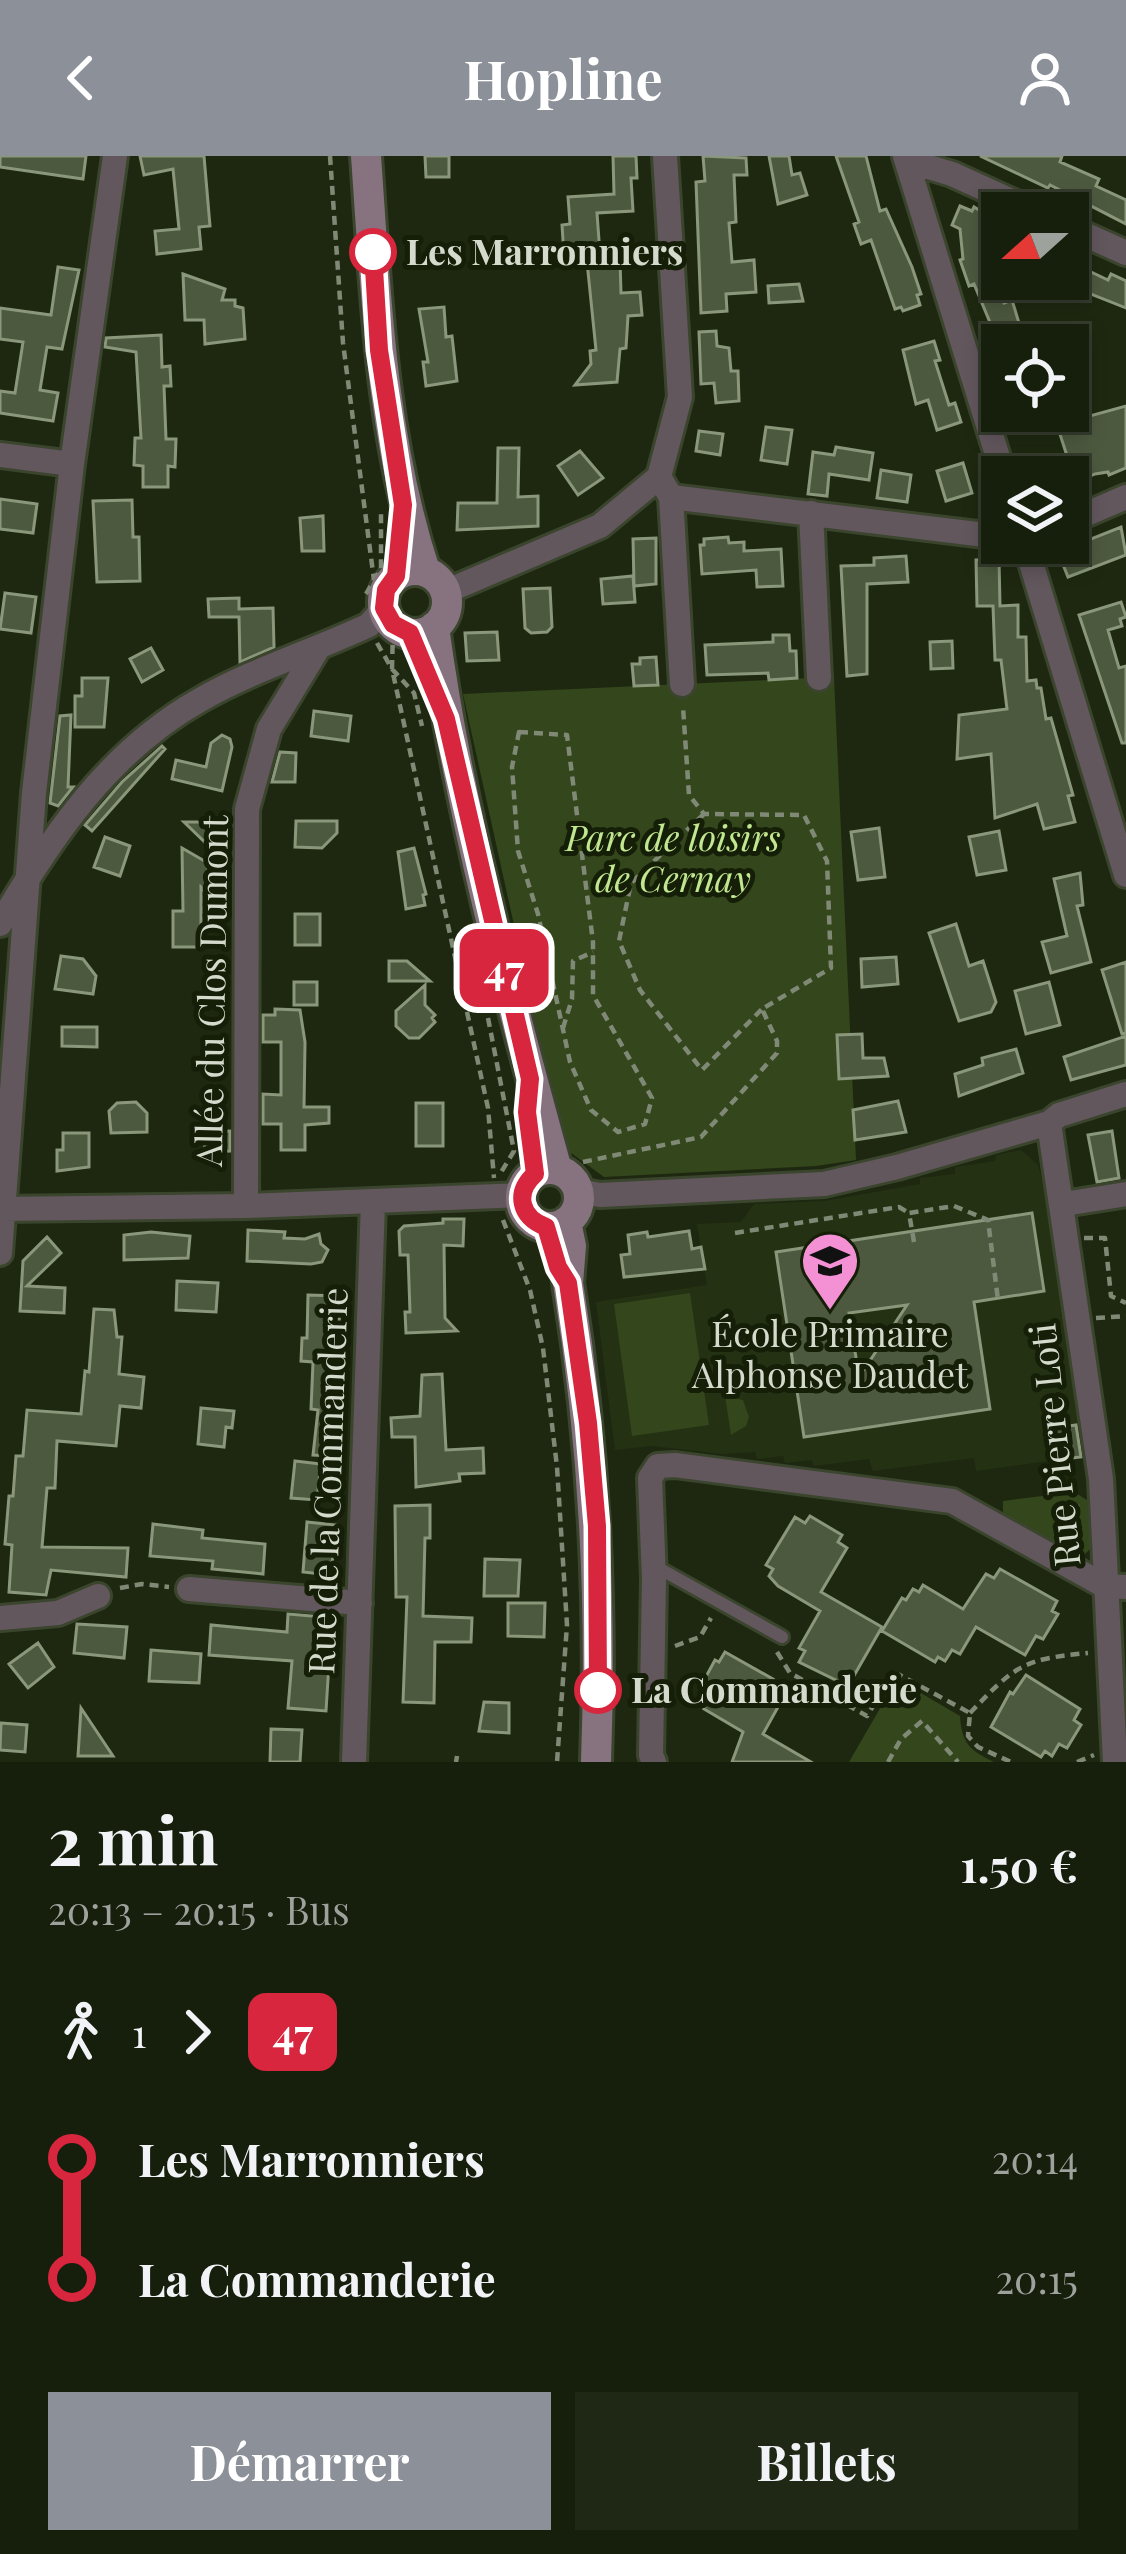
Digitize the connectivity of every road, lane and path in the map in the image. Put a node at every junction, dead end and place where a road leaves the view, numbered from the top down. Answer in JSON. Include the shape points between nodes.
{"nodes":[{"id":1,"x":115,"y":156,"type":"edge"},
{"id":2,"x":330,"y":156,"type":"edge"},
{"id":3,"x":366,"y":156,"type":"edge"},
{"id":4,"x":665,"y":156,"type":"edge"},
{"id":5,"x":907,"y":159,"type":"edge"},
{"id":6,"x":992,"y":192,"type":"edge"},
{"id":7,"x":1089,"y":236,"type":"edge"},
{"id":8,"x":1126,"y":253,"type":"edge"},
{"id":9,"x":0,"y":455,"type":"edge"},
{"id":10,"x":998,"y":456,"type":"edge"},
{"id":11,"x":72,"y":464,"type":"junction"},
{"id":12,"x":665,"y":487,"type":"junction"},
{"id":13,"x":1126,"y":497,"type":"edge"},
{"id":14,"x":392,"y":507,"type":"junction"},
{"id":15,"x":811,"y":513,"type":"junction"},
{"id":16,"x":1089,"y":513,"type":"edge"},
{"id":17,"x":981,"y":534,"type":"edge"},
{"id":18,"x":1031,"y":564,"type":"edge"},
{"id":19,"x":403,"y":604,"type":"junction"},
{"id":20,"x":317,"y":650,"type":"junction"},
{"id":21,"x":392,"y":670,"type":"junction"},
{"id":22,"x":819,"y":678,"type":"dead end"},
{"id":23,"x":682,"y":684,"type":"joint"},
{"id":24,"x":435,"y":725,"type":"junction"},
{"id":25,"x":704,"y":814,"type":"junction"},
{"id":26,"x":29,"y":875,"type":"junction"},
{"id":27,"x":1126,"y":875,"type":"edge"},
{"id":28,"x":0,"y":924,"type":"edge"},
{"id":29,"x":592,"y":952,"type":"junction"},
{"id":30,"x":484,"y":999,"type":"dead end"},
{"id":31,"x":763,"y":1009,"type":"junction"},
{"id":32,"x":562,"y":1029,"type":"junction"},
{"id":33,"x":1126,"y":1094,"type":"edge"},
{"id":34,"x":1049,"y":1123,"type":"junction"},
{"id":35,"x":545,"y":1181,"type":"junction"},
{"id":36,"x":1126,"y":1194,"type":"edge"},
{"id":37,"x":374,"y":1202,"type":"junction"},
{"id":38,"x":1064,"y":1204,"type":"junction"},
{"id":39,"x":246,"y":1206,"type":"junction"},
{"id":40,"x":2,"y":1210,"type":"edge"},
{"id":41,"x":910,"y":1213,"type":"junction"},
{"id":42,"x":556,"y":1225,"type":"junction"},
{"id":43,"x":735,"y":1233,"type":"dead end"},
{"id":44,"x":1068,"y":1238,"type":"junction"},
{"id":45,"x":914,"y":1242,"type":"dead end"},
{"id":46,"x":0,"y":1252,"type":"edge"},
{"id":47,"x":998,"y":1300,"type":"dead end"},
{"id":48,"x":1126,"y":1303,"type":"edge"},
{"id":49,"x":653,"y":1565,"type":"junction"},
{"id":50,"x":1115,"y":1587,"type":"edge"},
{"id":51,"x":189,"y":1589,"type":"joint"},
{"id":52,"x":98,"y":1596,"type":"joint"},
{"id":53,"x":360,"y":1603,"type":"junction"},
{"id":54,"x":714,"y":1614,"type":"dead end"},
{"id":55,"x":0,"y":1618,"type":"edge"},
{"id":56,"x":779,"y":1643,"type":"joint"},
{"id":57,"x":1109,"y":1652,"type":"junction"},
{"id":58,"x":653,"y":1654,"type":"junction"},
{"id":59,"x":970,"y":1712,"type":"junction"},
{"id":60,"x":1120,"y":1723,"type":"edge"},
{"id":61,"x":354,"y":1762,"type":"edge"},
{"id":62,"x":557,"y":1762,"type":"edge"},
{"id":63,"x":596,"y":1762,"type":"edge"},
{"id":64,"x":654,"y":1762,"type":"edge"},
{"id":65,"x":888,"y":1762,"type":"edge"},
{"id":66,"x":958,"y":1762,"type":"edge"},
{"id":67,"x":1011,"y":1762,"type":"edge"},
{"id":68,"x":1115,"y":1762,"type":"edge"}],
"edges":[{"from":1,"to":11,"type":"street"},
{"from":2,"to":19,"type":"path","via":[[343,343]]},
{"from":3,"to":14,"type":"street"},
{"from":4,"to":12,"type":"street","via":[[680,397]]},
{"from":5,"to":6,"type":"street"},
{"from":5,"to":10,"type":"street"},
{"from":7,"to":8,"type":"street"},
{"from":9,"to":11,"type":"street"},
{"from":11,"to":26,"type":"street"},
{"from":12,"to":15,"type":"street"},
{"from":12,"to":19,"type":"street","via":[[600,526]]},
{"from":12,"to":23,"type":"street"},
{"from":13,"to":16,"type":"street"},
{"from":14,"to":19,"type":"street"},
{"from":14,"to":19,"type":"path","via":[[381,569]]},
{"from":15,"to":17,"type":"street"},
{"from":15,"to":22,"type":"street"},
{"from":18,"to":27,"type":"street"},
{"from":19,"to":20,"type":"street"},
{"from":19,"to":21,"type":"path"},
{"from":19,"to":21,"type":"path"},
{"from":19,"to":24,"type":"street"},
{"from":20,"to":26,"type":"street","via":[[201,699],[145,738],[94,783]]},
{"from":20,"to":39,"type":"street","name":"Allée du Clos Dumont","via":[[269,729],[247,809]]},
{"from":21,"to":24,"type":"path"},
{"from":21,"to":35,"type":"path","via":[[488,1108]]},
{"from":23,"to":25,"type":"path","via":[[689,795]]},
{"from":24,"to":35,"type":"street","via":[[530,1079]]},
{"from":25,"to":31,"type":"path","via":[[805,814],[827,861],[831,968]]},
{"from":25,"to":31,"type":"path","via":[[631,883],[619,941],[640,990],[702,1070]]},
{"from":26,"to":28,"type":"street"},
{"from":26,"to":40,"type":"street"},
{"from":29,"to":32,"type":"path","via":[[573,961]]},
{"from":29,"to":32,"type":"path","via":[[593,995],[652,1098],[645,1124],[618,1132],[591,1110]]},
{"from":29,"to":32,"type":"path","via":[[567,735],[519,732],[512,766],[518,851]]},
{"from":30,"to":35,"type":"path","via":[[514,1150],[501,1170]]},
{"from":31,"to":35,"type":"path","via":[[778,1053],[701,1137]]},
{"from":33,"to":34,"type":"street"},
{"from":34,"to":35,"type":"street","via":[[824,1184],[600,1195]]},
{"from":34,"to":38,"type":"street","name":"Rue Pierre Loti"},
{"from":35,"to":37,"type":"street"},
{"from":35,"to":42,"type":"street","via":[[526,1214]]},
{"from":35,"to":42,"type":"street","via":[[578,1204]]},
{"from":35,"to":62,"type":"path","via":[[534,1309],[557,1468],[567,1625]]},
{"from":36,"to":38,"type":"street"},
{"from":37,"to":39,"type":"street"},
{"from":37,"to":53,"type":"street","name":"Rue de la Commanderie"},
{"from":38,"to":44,"type":"street","name":"Rue Pierre Loti"},
{"from":39,"to":40,"type":"street"},
{"from":40,"to":46,"type":"street"},
{"from":41,"to":43,"type":"path","via":[[899,1208]]},
{"from":41,"to":45,"type":"path"},
{"from":41,"to":47,"type":"path","via":[[954,1206],[988,1220]]},
{"from":42,"to":63,"type":"street","via":[[597,1526]]},
{"from":44,"to":48,"type":"path","via":[[1105,1238],[1111,1296]]},
{"from":44,"to":50,"type":"street","name":"Rue Pierre Loti","via":[[1081,1384]]},
{"from":49,"to":50,"type":"street","via":[[650,1478],[658,1466],[675,1465],[952,1501]]},
{"from":49,"to":56,"type":"lane"},
{"from":49,"to":58,"type":"street"},
{"from":50,"to":57,"type":"street","name":"Rue Pierre Loti"},
{"from":51,"to":52,"type":"path","via":[[142,1584]]},
{"from":51,"to":53,"type":"street"},
{"from":52,"to":55,"type":"street","via":[[58,1613]]},
{"from":53,"to":61,"type":"street","name":"Rue de la Commanderie"},
{"from":54,"to":58,"type":"path","via":[[700,1637]]},
{"from":56,"to":59,"type":"path","via":[[790,1673],[867,1716],[894,1672]]},
{"from":57,"to":59,"type":"path","via":[[1014,1668]]},
{"from":57,"to":60,"type":"street","name":"Rue Pierre Loti"},
{"from":58,"to":64,"type":"street"},
{"from":59,"to":67,"type":"path","via":[[968,1736]]},
{"from":60,"to":68,"type":"street","name":"Rue Pierre Loti"},
{"from":65,"to":66,"type":"path","via":[[922,1721]]}]}
